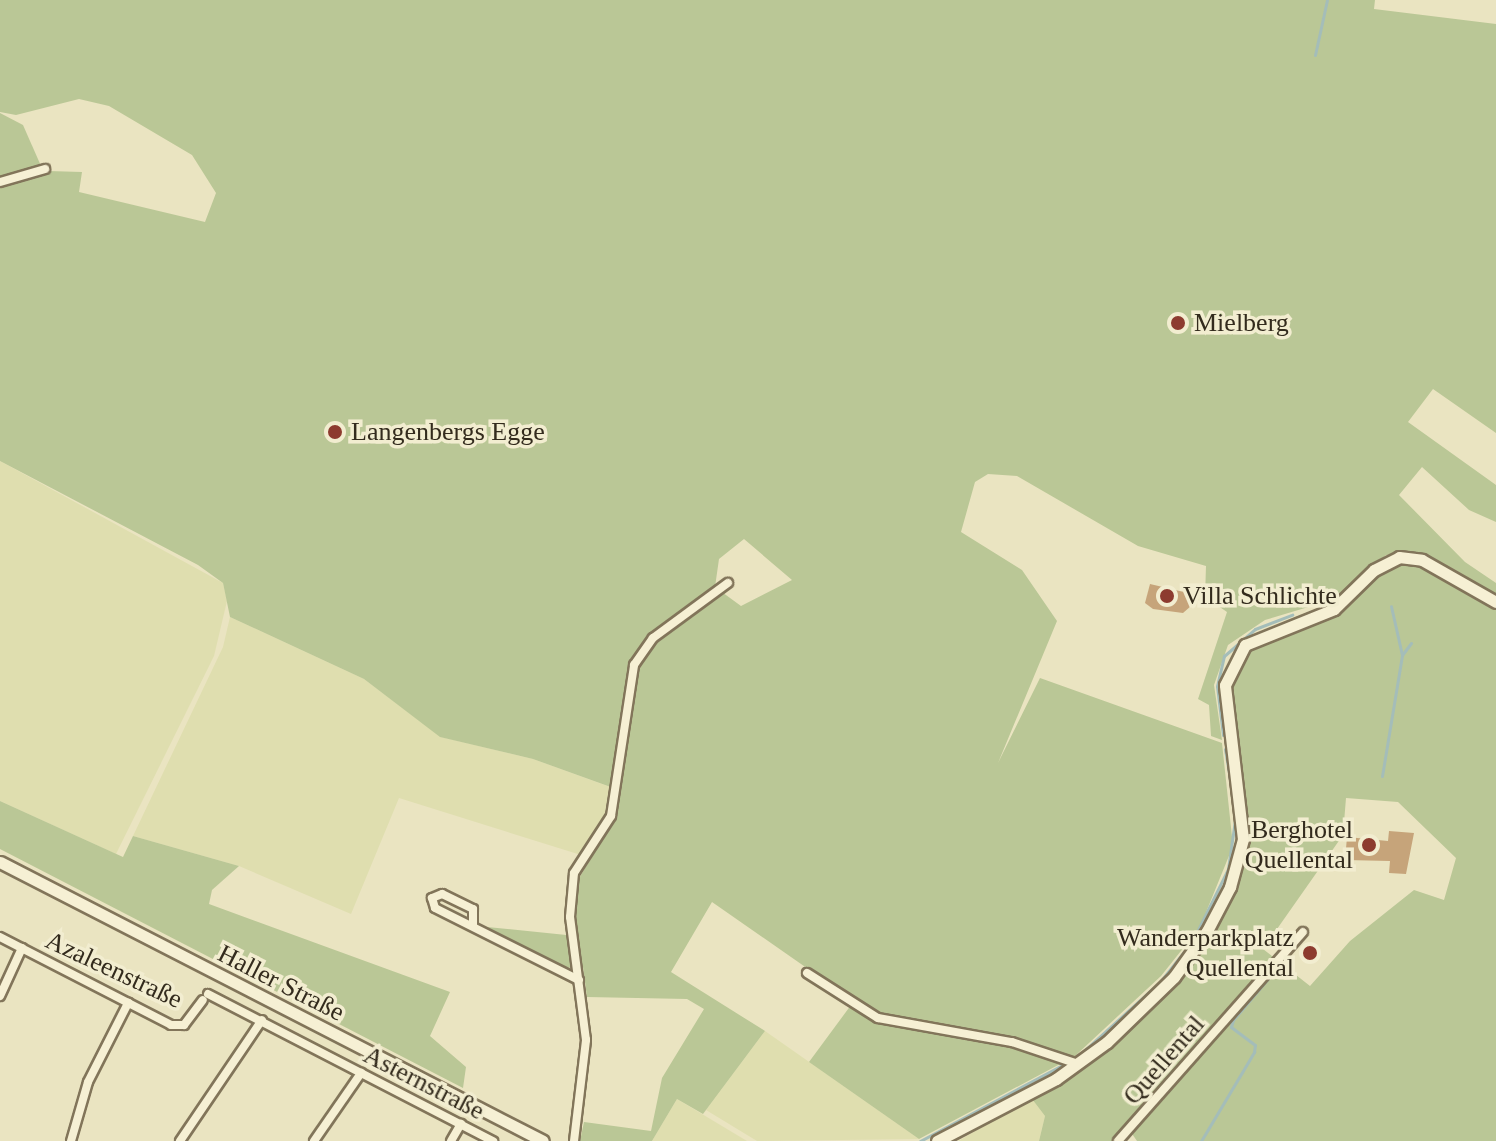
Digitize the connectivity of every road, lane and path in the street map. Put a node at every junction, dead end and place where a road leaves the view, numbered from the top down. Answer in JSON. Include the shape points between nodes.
{"nodes":[{"id":1,"x":45,"y":169,"type":"dead end"},
{"id":2,"x":0,"y":182,"type":"edge"},
{"id":3,"x":728,"y":583,"type":"dead end"},
{"id":4,"x":1496,"y":602,"type":"edge"},
{"id":5,"x":0,"y":862,"type":"edge"},
{"id":6,"x":473,"y":926,"type":"junction"},
{"id":7,"x":1303,"y":932,"type":"dead end"},
{"id":8,"x":0,"y":937,"type":"edge"},
{"id":9,"x":22,"y":948,"type":"junction"},
{"id":10,"x":807,"y":973,"type":"dead end"},
{"id":11,"x":579,"y":980,"type":"junction"},
{"id":12,"x":0,"y":996,"type":"edge"},
{"id":13,"x":206,"y":997,"type":"joint"},
{"id":14,"x":128,"y":1003,"type":"junction"},
{"id":15,"x":262,"y":1020,"type":"junction"},
{"id":16,"x":1078,"y":1064,"type":"junction"},
{"id":17,"x":361,"y":1073,"type":"junction"},
{"id":18,"x":461,"y":1124,"type":"junction"},
{"id":19,"x":71,"y":1141,"type":"edge"},
{"id":20,"x":180,"y":1141,"type":"edge"},
{"id":21,"x":314,"y":1141,"type":"edge"},
{"id":22,"x":451,"y":1141,"type":"edge"},
{"id":23,"x":493,"y":1141,"type":"edge"},
{"id":24,"x":543,"y":1141,"type":"edge"},
{"id":25,"x":574,"y":1141,"type":"edge"},
{"id":26,"x":937,"y":1141,"type":"edge"},
{"id":27,"x":1118,"y":1141,"type":"edge"}],
"edges":[{"from":1,"to":2,"type":"street"},
{"from":3,"to":11,"type":"street","via":[[663,630],[634,665],[611,816],[571,885]]},
{"from":4,"to":16,"type":"main road","via":[[1422,560],[1399,557],[1374,570],[1334,609],[1258,636],[1234,657],[1225,693],[1243,839],[1230,887],[1174,977]]},
{"from":5,"to":24,"type":"main road","name":"Haller Straße"},
{"from":6,"to":6,"type":"street","via":[[435,908],[432,898],[442,894],[473,909]]},
{"from":6,"to":11,"type":"street"},
{"from":7,"to":27,"type":"street","name":"Quellental"},
{"from":8,"to":9,"type":"street","name":"Azaleenstraße"},
{"from":9,"to":12,"type":"street"},
{"from":9,"to":14,"type":"street","name":"Azaleenstraße"},
{"from":10,"to":16,"type":"street","via":[[878,1018],[1012,1042]]},
{"from":11,"to":25,"type":"street","via":[[586,1040]]},
{"from":13,"to":14,"type":"street","name":"Azaleenstraße","via":[[178,1026]]},
{"from":13,"to":15,"type":"street","name":"Asternstraße"},
{"from":14,"to":19,"type":"street","via":[[88,1082]]},
{"from":15,"to":17,"type":"street","name":"Asternstraße"},
{"from":15,"to":20,"type":"street"},
{"from":16,"to":26,"type":"main road"},
{"from":17,"to":18,"type":"street","name":"Asternstraße"},
{"from":17,"to":21,"type":"street"},
{"from":18,"to":22,"type":"street"},
{"from":18,"to":23,"type":"street","name":"Asternstraße"}]}
